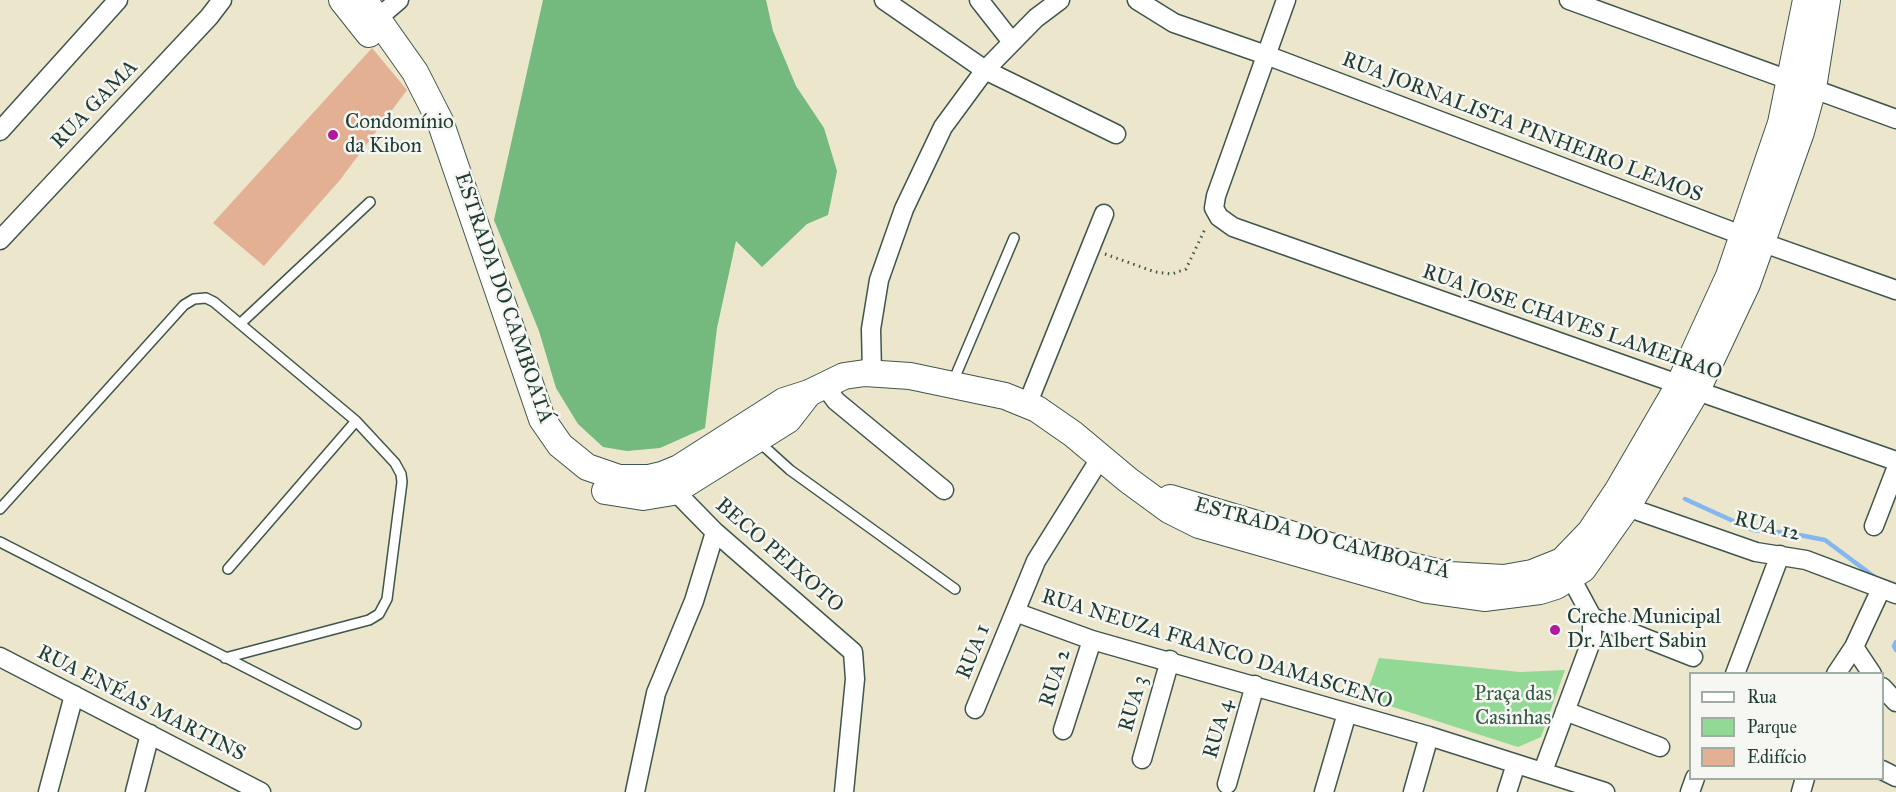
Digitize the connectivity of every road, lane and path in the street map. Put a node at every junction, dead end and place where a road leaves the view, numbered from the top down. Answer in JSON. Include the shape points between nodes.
{"nodes":[{"id":1,"x":118,"y":0,"type":"edge"},
{"id":2,"x":222,"y":0,"type":"edge"},
{"id":3,"x":342,"y":0,"type":"edge"},
{"id":4,"x":399,"y":0,"type":"edge"},
{"id":5,"x":884,"y":0,"type":"edge"},
{"id":6,"x":979,"y":0,"type":"edge"},
{"id":7,"x":1060,"y":0,"type":"edge"},
{"id":8,"x":1137,"y":0,"type":"edge"},
{"id":9,"x":1286,"y":0,"type":"edge"},
{"id":10,"x":1569,"y":0,"type":"edge"},
{"id":11,"x":1806,"y":0,"type":"edge"},
{"id":12,"x":1827,"y":0,"type":"edge"},
{"id":13,"x":371,"y":9,"type":"edge"},
{"id":14,"x":1012,"y":42,"type":"junction"},
{"id":15,"x":1266,"y":55,"type":"junction"},
{"id":16,"x":985,"y":70,"type":"junction"},
{"id":17,"x":1802,"y":85,"type":"junction"},
{"id":18,"x":1896,"y":119,"type":"edge"},
{"id":19,"x":0,"y":131,"type":"edge"},
{"id":20,"x":1116,"y":134,"type":"dead end"},
{"id":21,"x":370,"y":202,"type":"dead end"},
{"id":22,"x":1214,"y":208,"type":"junction"},
{"id":23,"x":1104,"y":214,"type":"dead end"},
{"id":24,"x":1014,"y":238,"type":"dead end"},
{"id":25,"x":1753,"y":239,"type":"junction"},
{"id":26,"x":0,"y":240,"type":"edge"},
{"id":27,"x":1090,"y":248,"type":"junction"},
{"id":28,"x":479,"y":263,"type":"junction"},
{"id":29,"x":1896,"y":290,"type":"edge"},
{"id":30,"x":241,"y":322,"type":"junction"},
{"id":31,"x":872,"y":373,"type":"junction"},
{"id":32,"x":952,"y":384,"type":"junction"},
{"id":33,"x":1688,"y":388,"type":"junction"},
{"id":34,"x":817,"y":389,"type":"junction"},
{"id":35,"x":1027,"y":405,"type":"junction"},
{"id":36,"x":356,"y":421,"type":"junction"},
{"id":37,"x":757,"y":441,"type":"junction"},
{"id":38,"x":1101,"y":457,"type":"junction"},
{"id":39,"x":1896,"y":461,"type":"edge"},
{"id":40,"x":1896,"y":469,"type":"edge"},
{"id":41,"x":673,"y":490,"type":"junction"},
{"id":42,"x":944,"y":490,"type":"dead end"},
{"id":43,"x":1627,"y":507,"type":"junction"},
{"id":44,"x":0,"y":509,"type":"edge"},
{"id":45,"x":1874,"y":525,"type":"dead end"},
{"id":46,"x":715,"y":532,"type":"junction"},
{"id":47,"x":0,"y":542,"type":"edge"},
{"id":48,"x":1779,"y":555,"type":"junction"},
{"id":49,"x":228,"y":569,"type":"dead end"},
{"id":50,"x":1386,"y":569,"type":"junction"},
{"id":51,"x":1571,"y":578,"type":"junction"},
{"id":52,"x":955,"y":589,"type":"dead end"},
{"id":53,"x":1889,"y":591,"type":"edge"},
{"id":54,"x":1015,"y":612,"type":"junction"},
{"id":55,"x":1592,"y":617,"type":"junction"},
{"id":56,"x":1092,"y":640,"type":"junction"},
{"id":57,"x":1854,"y":647,"type":"junction"},
{"id":58,"x":0,"y":657,"type":"edge"},
{"id":59,"x":1693,"y":657,"type":"dead end"},
{"id":60,"x":225,"y":658,"type":"junction"},
{"id":61,"x":1170,"y":660,"type":"junction"},
{"id":62,"x":1736,"y":672,"type":"edge"},
{"id":63,"x":1837,"y":672,"type":"edge"},
{"id":64,"x":1871,"y":672,"type":"edge"},
{"id":65,"x":1255,"y":685,"type":"junction"},
{"id":66,"x":1884,"y":689,"type":"edge"},
{"id":67,"x":74,"y":695,"type":"junction"},
{"id":68,"x":1896,"y":702,"type":"edge"},
{"id":69,"x":975,"y":709,"type":"dead end"},
{"id":70,"x":1565,"y":711,"type":"junction"},
{"id":71,"x":1347,"y":713,"type":"junction"},
{"id":72,"x":356,"y":724,"type":"dead end"},
{"id":73,"x":1063,"y":730,"type":"dead end"},
{"id":74,"x":150,"y":734,"type":"junction"},
{"id":75,"x":1429,"y":736,"type":"junction"},
{"id":76,"x":1660,"y":747,"type":"dead end"},
{"id":77,"x":1142,"y":759,"type":"dead end"},
{"id":78,"x":1516,"y":764,"type":"junction"},
{"id":79,"x":1543,"y":771,"type":"junction"},
{"id":80,"x":1227,"y":784,"type":"dead end"},
{"id":81,"x":1602,"y":791,"type":"edge"},
{"id":82,"x":48,"y":792,"type":"edge"},
{"id":83,"x":135,"y":792,"type":"edge"},
{"id":84,"x":261,"y":792,"type":"edge"},
{"id":85,"x":635,"y":792,"type":"edge"},
{"id":86,"x":844,"y":792,"type":"edge"},
{"id":87,"x":1324,"y":792,"type":"edge"},
{"id":88,"x":1413,"y":792,"type":"edge"},
{"id":89,"x":1507,"y":792,"type":"edge"}],
"edges":[{"from":1,"to":19,"type":"street"},
{"from":2,"to":26,"type":"street","name":"RUA GAMA"},
{"from":3,"to":28,"type":"main road","name":"ESTRADA DO CAMBOATÁ","via":[[369,33],[413,102]]},
{"from":4,"to":13,"type":"street"},
{"from":5,"to":16,"type":"street"},
{"from":6,"to":14,"type":"street"},
{"from":7,"to":14,"type":"street"},
{"from":8,"to":15,"type":"street","name":"RUA JORNALISTA PINHEIRO LEMOS","via":[[1174,23]]},
{"from":9,"to":15,"type":"street"},
{"from":10,"to":17,"type":"street"},
{"from":11,"to":17,"type":"main road","name":"ESTRADA DO CAMBOATÁ"},
{"from":12,"to":17,"type":"main road","name":"ESTRADA DO CAMBOATÁ"},
{"from":13,"to":28,"type":"main road","name":"ESTRADA DO CAMBOATÁ","via":[[415,72],[440,121]]},
{"from":14,"to":16,"type":"street"},
{"from":15,"to":22,"type":"street"},
{"from":15,"to":25,"type":"street","name":"RUA JORNALISTA PINHEIRO LEMOS"},
{"from":16,"to":20,"type":"street"},
{"from":16,"to":31,"type":"street","via":[[943,127],[904,209],[877,289],[871,329]]},
{"from":17,"to":18,"type":"street"},
{"from":17,"to":25,"type":"main road","name":"ESTRADA DO CAMBOATÁ","via":[[1781,123]]},
{"from":21,"to":30,"type":"lane"},
{"from":22,"to":27,"type":"path","via":[[1186,269],[1172,274],[1155,272]]},
{"from":22,"to":33,"type":"street","name":"RUA JOSE CHAVES LAMEIRAO","via":[[1219,217],[1233,226]]},
{"from":23,"to":27,"type":"street"},
{"from":24,"to":32,"type":"lane"},
{"from":25,"to":29,"type":"street","name":"RUA JORNALISTA PINHEIRO LEMOS"},
{"from":25,"to":33,"type":"main road","name":"ESTRADA DO CAMBOATÁ","via":[[1730,276]]},
{"from":27,"to":35,"type":"street"},
{"from":28,"to":41,"type":"main road","name":"ESTRADA DO CAMBOATÁ","via":[[542,419],[555,439],[580,463],[604,474]]},
{"from":30,"to":36,"type":"lane"},
{"from":30,"to":44,"type":"lane","via":[[206,298],[184,305]]},
{"from":31,"to":32,"type":"main road","name":"ESTRADA DO CAMBOATÁ","via":[[910,375]]},
{"from":31,"to":34,"type":"main road","name":"ESTRADA DO CAMBOATÁ","via":[[844,376]]},
{"from":32,"to":35,"type":"main road","name":"ESTRADA DO CAMBOATÁ"},
{"from":33,"to":39,"type":"street","name":"RUA JOSE CHAVES LAMEIRAO"},
{"from":33,"to":43,"type":"main road","name":"ESTRADA DO CAMBOATÁ"},
{"from":33,"to":50,"type":"main road","name":"ESTRADA DO CAMBOATÁ","via":[[1604,514],[1556,565],[1532,573],[1485,578]]},
{"from":34,"to":37,"type":"main road","name":"ESTRADA DO CAMBOATÁ","via":[[788,420]]},
{"from":34,"to":41,"type":"main road","name":"ESTRADA DO CAMBOATÁ","via":[[784,401],[686,463]]},
{"from":34,"to":42,"type":"street"},
{"from":35,"to":38,"type":"main road","name":"ESTRADA DO CAMBOATÁ","via":[[1059,423]]},
{"from":36,"to":49,"type":"lane"},
{"from":36,"to":60,"type":"lane","via":[[402,474],[387,599],[379,614],[369,620]]},
{"from":37,"to":41,"type":"main road","name":"ESTRADA DO CAMBOATÁ"},
{"from":37,"to":52,"type":"lane","via":[[790,470]]},
{"from":38,"to":50,"type":"main road","name":"ESTRADA DO CAMBOATÁ","via":[[1144,492],[1327,545]]},
{"from":38,"to":54,"type":"street","name":"RUA NEUZA FRANCO DAMASCENO","via":[[1036,561]]},
{"from":40,"to":45,"type":"street"},
{"from":41,"to":46,"type":"street","name":"BECO PEIXOTO"},
{"from":43,"to":48,"type":"street","name":"RUA 12","via":[[1756,552]]},
{"from":43,"to":51,"type":"main road","name":"ESTRADA DO CAMBOATÁ","via":[[1593,558]]},
{"from":46,"to":85,"type":"street","via":[[694,601],[656,693]]},
{"from":46,"to":86,"type":"street","name":"BECO PEIXOTO","via":[[853,652],[855,679]]},
{"from":47,"to":60,"type":"lane"},
{"from":48,"to":53,"type":"street","name":"RUA 12","via":[[1806,560]]},
{"from":48,"to":62,"type":"street"},
{"from":50,"to":51,"type":"main road","name":"ESTRADA DO CAMBOATÁ","via":[[1453,595],[1484,598],[1527,594]]},
{"from":51,"to":55,"type":"street"},
{"from":53,"to":57,"type":"street"},
{"from":54,"to":56,"type":"street","name":"RUA NEUZA FRANCO DAMASCENO"},
{"from":54,"to":69,"type":"street","name":"RUA 1"},
{"from":55,"to":59,"type":"street"},
{"from":55,"to":70,"type":"street","via":[[1592,639]]},
{"from":56,"to":61,"type":"street","name":"RUA NEUZA FRANCO DAMASCENO"},
{"from":56,"to":73,"type":"street","name":"RUA 2"},
{"from":57,"to":63,"type":"street"},
{"from":57,"to":64,"type":"street"},
{"from":58,"to":67,"type":"street","name":"RUA ENÉAS MARTINS"},
{"from":60,"to":72,"type":"lane"},
{"from":61,"to":65,"type":"street","name":"RUA NEUZA FRANCO DAMASCENO"},
{"from":61,"to":77,"type":"street","name":"RUA 3"},
{"from":65,"to":71,"type":"street","name":"RUA NEUZA FRANCO DAMASCENO"},
{"from":65,"to":80,"type":"street","name":"RUA 4"},
{"from":66,"to":68,"type":"street"},
{"from":67,"to":74,"type":"street","name":"RUA ENÉAS MARTINS"},
{"from":67,"to":82,"type":"street"},
{"from":70,"to":76,"type":"street"},
{"from":70,"to":79,"type":"street"},
{"from":71,"to":75,"type":"street","name":"RUA NEUZA FRANCO DAMASCENO"},
{"from":71,"to":87,"type":"street"},
{"from":74,"to":83,"type":"street"},
{"from":74,"to":84,"type":"street","name":"RUA ENÉAS MARTINS"},
{"from":75,"to":78,"type":"street","name":"RUA NEUZA FRANCO DAMASCENO"},
{"from":75,"to":88,"type":"street"},
{"from":78,"to":79,"type":"street","name":"RUA NEUZA FRANCO DAMASCENO"},
{"from":78,"to":89,"type":"street"},
{"from":79,"to":81,"type":"street"}]}
